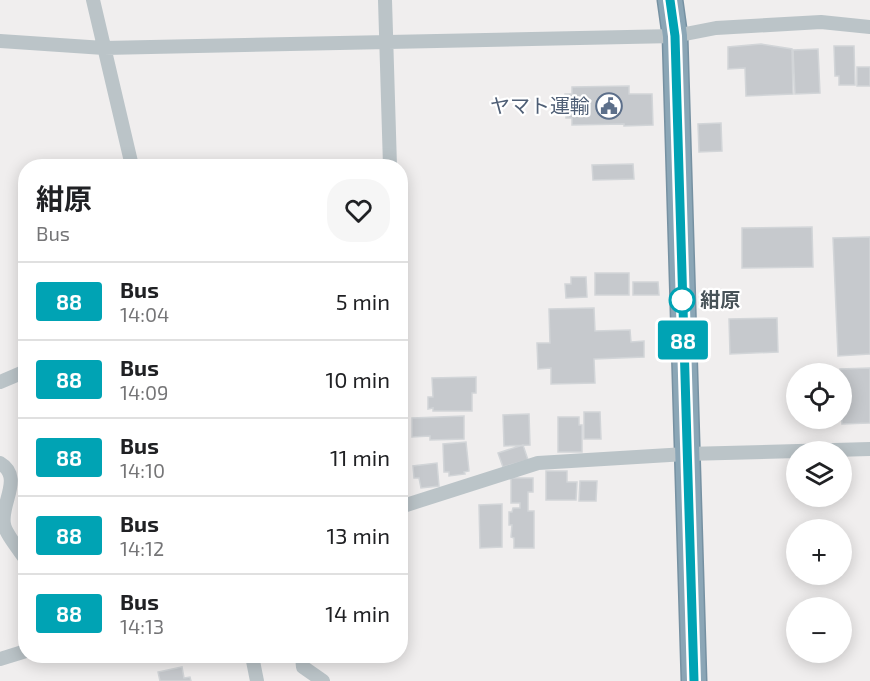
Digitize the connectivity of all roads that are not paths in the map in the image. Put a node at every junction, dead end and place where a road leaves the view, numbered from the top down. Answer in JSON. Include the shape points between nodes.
{"nodes":[{"id":1,"x":93,"y":0,"type":"edge"},
{"id":2,"x":385,"y":0,"type":"edge"},
{"id":3,"x":670,"y":0,"type":"edge"},
{"id":4,"x":870,"y":27,"type":"edge"},
{"id":5,"x":675,"y":36,"type":"junction"},
{"id":6,"x":0,"y":41,"type":"edge"},
{"id":7,"x":387,"y":42,"type":"junction"},
{"id":8,"x":104,"y":48,"type":"junction"},
{"id":9,"x":130,"y":159,"type":"edge"},
{"id":10,"x":390,"y":159,"type":"edge"},
{"id":11,"x":18,"y":374,"type":"edge"},
{"id":12,"x":0,"y":382,"type":"edge"},
{"id":13,"x":870,"y":449,"type":"edge"},
{"id":14,"x":686,"y":454,"type":"junction"},
{"id":15,"x":0,"y":463,"type":"edge"},
{"id":16,"x":408,"y":504,"type":"edge"},
{"id":17,"x":18,"y":548,"type":"edge"},
{"id":18,"x":18,"y":653,"type":"edge"},
{"id":19,"x":0,"y":659,"type":"edge"},
{"id":20,"x":253,"y":663,"type":"edge"},
{"id":21,"x":303,"y":663,"type":"edge"},
{"id":22,"x":257,"y":681,"type":"edge"},
{"id":23,"x":322,"y":681,"type":"edge"},
{"id":24,"x":694,"y":681,"type":"edge"}],
"edges":[{"from":1,"to":8,"type":"street"},
{"from":2,"to":7,"type":"street"},
{"from":3,"to":5,"type":"highway"},
{"from":4,"to":5,"type":"street","via":[[821,22],[716,28]]},
{"from":5,"to":7,"type":"street"},
{"from":5,"to":14,"type":"highway"},
{"from":6,"to":8,"type":"street"},
{"from":7,"to":8,"type":"street"},
{"from":7,"to":10,"type":"street"},
{"from":8,"to":9,"type":"street"},
{"from":11,"to":12,"type":"street"},
{"from":13,"to":14,"type":"street"},
{"from":14,"to":16,"type":"street","via":[[538,463]]},
{"from":14,"to":24,"type":"highway"},
{"from":15,"to":17,"type":"street","via":[[10,474],[11,483],[3,525]]},
{"from":18,"to":19,"type":"street"},
{"from":20,"to":22,"type":"street"},
{"from":21,"to":23,"type":"street"}]}
